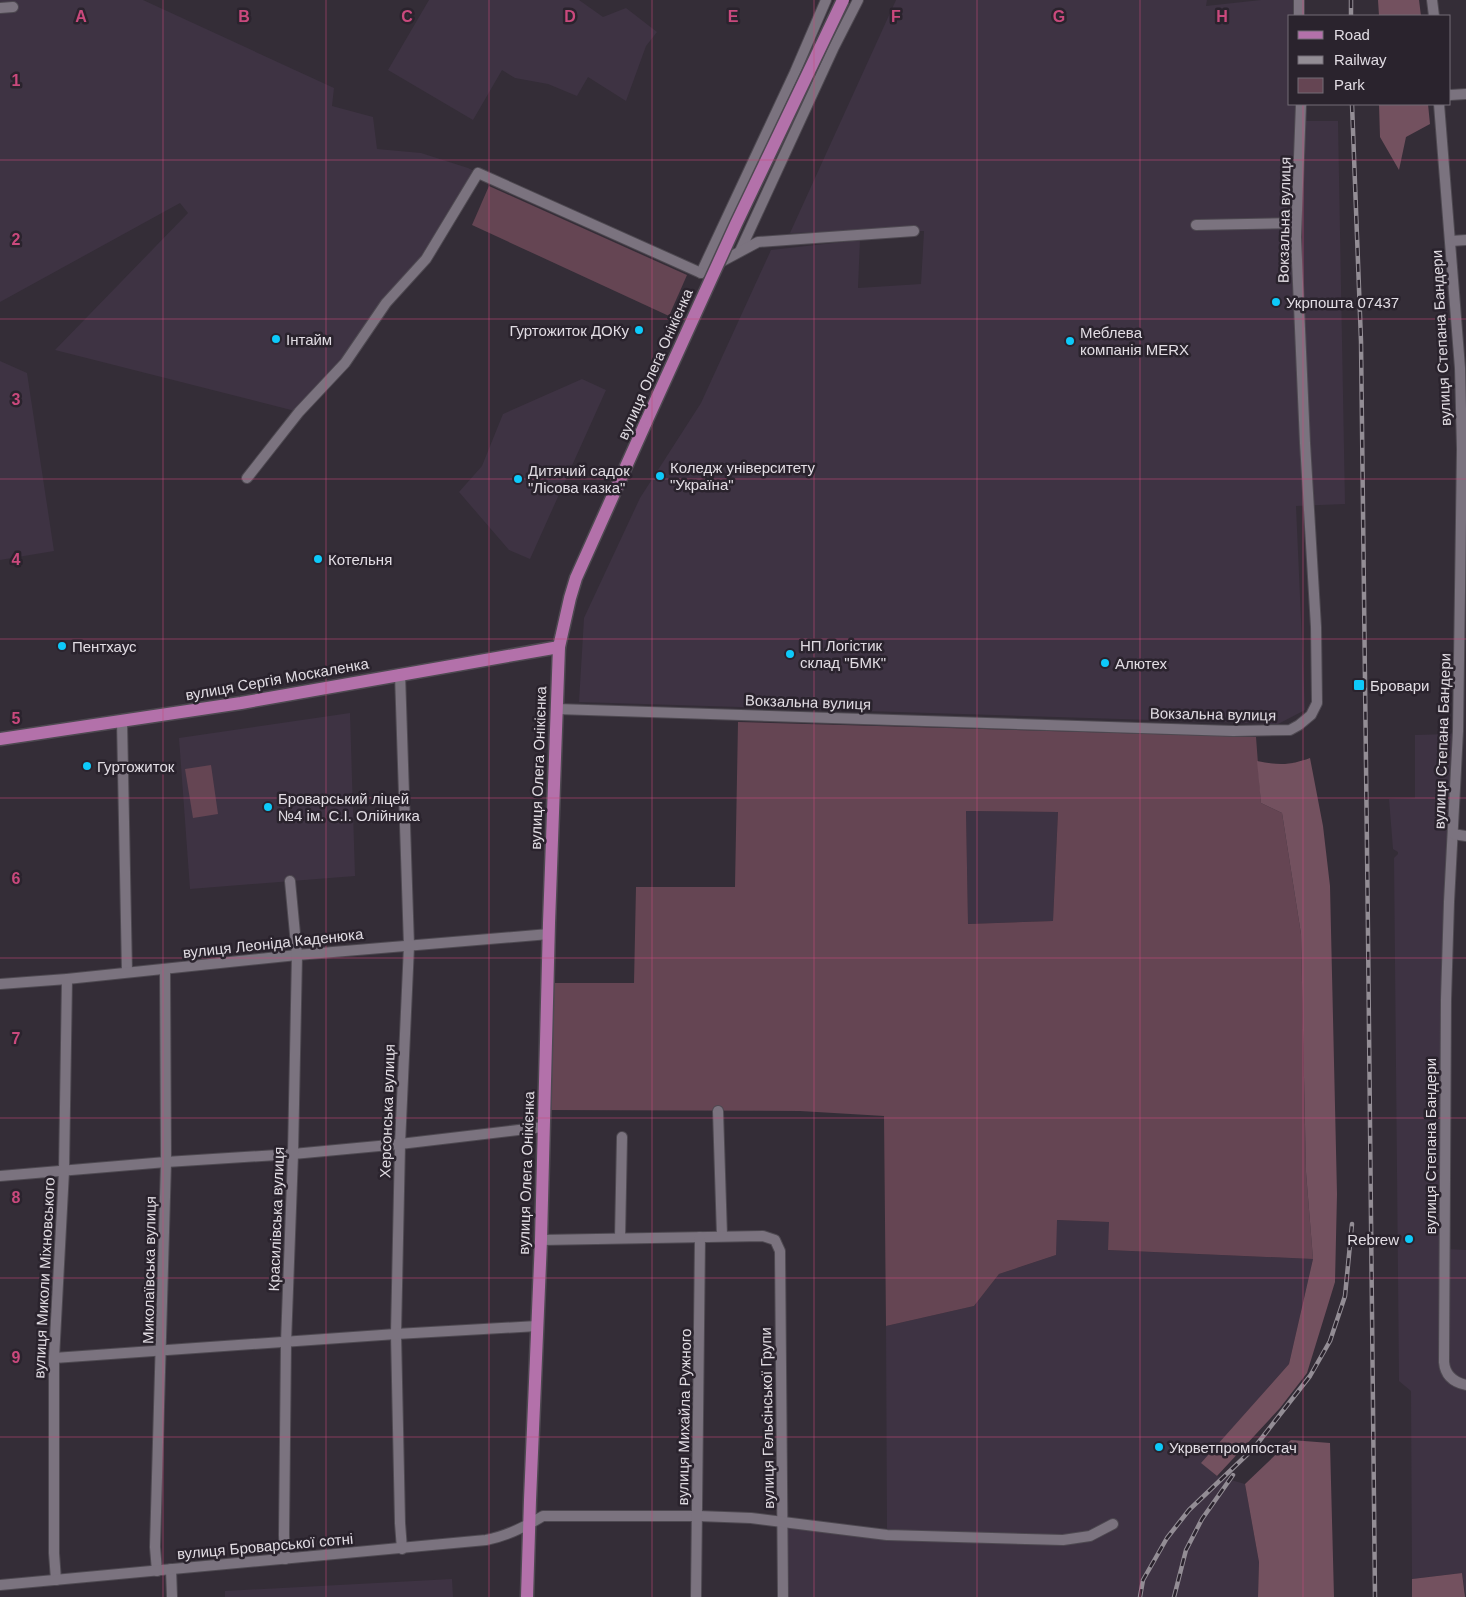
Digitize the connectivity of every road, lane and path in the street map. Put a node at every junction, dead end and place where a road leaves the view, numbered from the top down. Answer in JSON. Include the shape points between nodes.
{"nodes":[{"id":1,"x":826,"y":0,"type":"edge"},
{"id":2,"x":843,"y":0,"type":"edge"},
{"id":3,"x":858,"y":0,"type":"edge"},
{"id":4,"x":1299,"y":0,"type":"edge"},
{"id":5,"x":1432,"y":0,"type":"edge"},
{"id":6,"x":13,"y":7,"type":"dead end"},
{"id":7,"x":0,"y":8,"type":"edge"},
{"id":8,"x":1299,"y":15,"type":"edge"},
{"id":9,"x":1434,"y":15,"type":"edge"},
{"id":10,"x":795,"y":72,"type":"junction"},
{"id":11,"x":818,"y":83,"type":"junction"},
{"id":12,"x":1451,"y":94,"type":"edge"},
{"id":13,"x":1466,"y":94,"type":"edge"},
{"id":14,"x":1301,"y":105,"type":"edge"},
{"id":15,"x":1439,"y":105,"type":"edge"},
{"id":16,"x":1296,"y":223,"type":"junction"},
{"id":17,"x":1196,"y":225,"type":"dead end"},
{"id":18,"x":914,"y":231,"type":"dead end"},
{"id":19,"x":1466,"y":240,"type":"edge"},
{"id":20,"x":1451,"y":241,"type":"junction"},
{"id":21,"x":740,"y":251,"type":"junction"},
{"id":22,"x":701,"y":273,"type":"junction"},
{"id":23,"x":1463,"y":368,"type":"edge"},
{"id":24,"x":247,"y":478,"type":"dead end"},
{"id":25,"x":1464,"y":525,"type":"edge"},
{"id":26,"x":559,"y":647,"type":"junction"},
{"id":27,"x":400,"y":674,"type":"junction"},
{"id":28,"x":1463,"y":683,"type":"edge"},
{"id":29,"x":557,"y":709,"type":"junction"},
{"id":30,"x":122,"y":721,"type":"junction"},
{"id":31,"x":0,"y":739,"type":"edge"},
{"id":32,"x":1453,"y":834,"type":"junction"},
{"id":33,"x":1466,"y":836,"type":"edge"},
{"id":34,"x":290,"y":881,"type":"dead end"},
{"id":35,"x":549,"y":934,"type":"junction"},
{"id":36,"x":409,"y":946,"type":"junction"},
{"id":37,"x":297,"y":955,"type":"junction"},
{"id":38,"x":165,"y":969,"type":"junction"},
{"id":39,"x":127,"y":972,"type":"junction"},
{"id":40,"x":68,"y":979,"type":"junction"},
{"id":41,"x":0,"y":984,"type":"edge"},
{"id":42,"x":718,"y":1111,"type":"dead end"},
{"id":43,"x":543,"y":1127,"type":"junction"},
{"id":44,"x":622,"y":1137,"type":"dead end"},
{"id":45,"x":400,"y":1144,"type":"junction"},
{"id":46,"x":293,"y":1154,"type":"junction"},
{"id":47,"x":166,"y":1162,"type":"junction"},
{"id":48,"x":64,"y":1171,"type":"junction"},
{"id":49,"x":0,"y":1176,"type":"edge"},
{"id":50,"x":722,"y":1236,"type":"junction"},
{"id":51,"x":700,"y":1237,"type":"junction"},
{"id":52,"x":620,"y":1238,"type":"junction"},
{"id":53,"x":540,"y":1240,"type":"junction"},
{"id":54,"x":537,"y":1326,"type":"junction"},
{"id":55,"x":396,"y":1334,"type":"junction"},
{"id":56,"x":286,"y":1343,"type":"junction"},
{"id":57,"x":162,"y":1351,"type":"junction"},
{"id":58,"x":54,"y":1358,"type":"junction"},
{"id":59,"x":1466,"y":1385,"type":"edge"},
{"id":60,"x":698,"y":1516,"type":"junction"},
{"id":61,"x":783,"y":1522,"type":"junction"},
{"id":62,"x":529,"y":1524,"type":"junction"},
{"id":63,"x":1113,"y":1524,"type":"dead end"},
{"id":64,"x":402,"y":1549,"type":"junction"},
{"id":65,"x":285,"y":1559,"type":"junction"},
{"id":66,"x":171,"y":1569,"type":"junction"},
{"id":67,"x":157,"y":1571,"type":"junction"},
{"id":68,"x":56,"y":1580,"type":"junction"},
{"id":69,"x":0,"y":1585,"type":"edge"},
{"id":70,"x":172,"y":1597,"type":"edge"},
{"id":71,"x":527,"y":1597,"type":"edge"},
{"id":72,"x":696,"y":1597,"type":"edge"},
{"id":73,"x":783,"y":1597,"type":"edge"}],
"edges":[{"from":1,"to":10,"type":"street"},
{"from":2,"to":26,"type":"main road","name":"вулиця Олега Онікієнка","bridge":true,"via":[[736,224],[576,578]]},
{"from":3,"to":11,"type":"street"},
{"from":4,"to":8,"type":"street"},
{"from":5,"to":9,"type":"street"},
{"from":6,"to":7,"type":"street"},
{"from":10,"to":11,"type":"street"},
{"from":10,"to":22,"type":"street"},
{"from":11,"to":21,"type":"street"},
{"from":12,"to":13,"type":"street"},
{"from":14,"to":16,"type":"street","name":"Вокзальна вулиця"},
{"from":15,"to":20,"type":"street","name":"вулиця Степана Бандери"},
{"from":16,"to":17,"type":"street"},
{"from":16,"to":29,"type":"street","name":"Вокзальна вулиця","via":[[1317,703],[1311,715],[1299,725],[1290,730],[1232,731]]},
{"from":18,"to":21,"type":"street","via":[[758,242]]},
{"from":19,"to":20,"type":"street"},
{"from":20,"to":23,"type":"street","name":"вулиця Степана Бандери"},
{"from":21,"to":22,"type":"street"},
{"from":22,"to":24,"type":"street","via":[[478,174],[426,259],[386,303],[345,363],[299,412]]},
{"from":23,"to":25,"type":"street","name":"вулиця Степана Бандери"},
{"from":25,"to":28,"type":"street","name":"вулиця Степана Бандери"},
{"from":26,"to":27,"type":"main road","name":"вулиця Сергія Москаленка"},
{"from":26,"to":29,"type":"main road","name":"вулиця Олега Онікієнка"},
{"from":27,"to":30,"type":"main road","name":"вулиця Сергія Москаленка"},
{"from":27,"to":36,"type":"street","name":"Херсонська вулиця"},
{"from":28,"to":32,"type":"street","name":"вулиця Степана Бандери"},
{"from":29,"to":35,"type":"main road","name":"вулиця Олега Онікієнка"},
{"from":30,"to":31,"type":"main road","name":"вулиця Сергія Москаленка"},
{"from":30,"to":39,"type":"street"},
{"from":32,"to":33,"type":"street"},
{"from":32,"to":59,"type":"street","name":"вулиця Степана Бандери","via":[[1446,1037],[1444,1358],[1445,1369],[1451,1378]]},
{"from":34,"to":37,"type":"street","name":"Красилівська вулиця"},
{"from":35,"to":36,"type":"street","name":"вулиця Леоніда Каденюка"},
{"from":35,"to":43,"type":"main road","name":"вулиця Олега Онікієнка"},
{"from":36,"to":37,"type":"street","name":"вулиця Леоніда Каденюка"},
{"from":36,"to":45,"type":"street","name":"Херсонська вулиця"},
{"from":37,"to":38,"type":"street","name":"вулиця Леоніда Каденюка"},
{"from":37,"to":46,"type":"street","name":"Красилівська вулиця"},
{"from":38,"to":39,"type":"street","name":"вулиця Леоніда Каденюка"},
{"from":38,"to":47,"type":"street","name":"Миколаївська вулиця"},
{"from":39,"to":40,"type":"street","name":"вулиця Леоніда Каденюка"},
{"from":40,"to":41,"type":"street","name":"вулиця Леоніда Каденюка"},
{"from":40,"to":48,"type":"street","name":"вулиця Миколи Міхновського"},
{"from":42,"to":50,"type":"street"},
{"from":43,"to":45,"type":"street"},
{"from":43,"to":53,"type":"main road","name":"вулиця Олега Онікієнка"},
{"from":44,"to":52,"type":"street"},
{"from":45,"to":46,"type":"street"},
{"from":45,"to":55,"type":"street","name":"Херсонська вулиця"},
{"from":46,"to":47,"type":"street"},
{"from":46,"to":56,"type":"street","name":"Красилівська вулиця"},
{"from":47,"to":48,"type":"street"},
{"from":47,"to":57,"type":"street","name":"Миколаївська вулиця"},
{"from":48,"to":49,"type":"street"},
{"from":48,"to":58,"type":"street","name":"вулиця Миколи Міхновського"},
{"from":50,"to":51,"type":"street"},
{"from":50,"to":61,"type":"street","name":"вулиця Гельсінської Групи","via":[[763,1236],[775,1240],[780,1251]]},
{"from":51,"to":52,"type":"street"},
{"from":51,"to":60,"type":"street","name":"вулиця Михайла Ружного"},
{"from":52,"to":53,"type":"street"},
{"from":53,"to":54,"type":"main road","name":"вулиця Олега Онікієнка"},
{"from":54,"to":55,"type":"street"},
{"from":54,"to":62,"type":"main road","name":"вулиця Олега Онікієнка"},
{"from":55,"to":56,"type":"street"},
{"from":55,"to":64,"type":"street","name":"Херсонська вулиця"},
{"from":56,"to":57,"type":"street"},
{"from":56,"to":65,"type":"street","name":"Красилівська вулиця"},
{"from":57,"to":58,"type":"street"},
{"from":57,"to":67,"type":"street","name":"Миколаївська вулиця","via":[[155,1547]]},
{"from":58,"to":68,"type":"street","name":"вулиця Миколи Міхновського"},
{"from":60,"to":61,"type":"street","name":"вулиця Броварської сотні"},
{"from":60,"to":62,"type":"street","name":"вулиця Броварської сотні","via":[[543,1516]]},
{"from":60,"to":72,"type":"street","name":"вулиця Михайла Ружного"},
{"from":61,"to":63,"type":"street","name":"вулиця Броварської сотні","via":[[887,1535],[1063,1540],[1090,1536]]},
{"from":61,"to":73,"type":"street","name":"вулиця Гельсінської Групи"},
{"from":62,"to":64,"type":"street","name":"вулиця Броварської сотні","via":[[502,1537]]},
{"from":62,"to":71,"type":"main road","name":"вулиця Олега Онікієнка"},
{"from":64,"to":65,"type":"street","name":"вулиця Броварської сотні"},
{"from":65,"to":66,"type":"street","name":"вулиця Броварської сотні"},
{"from":66,"to":67,"type":"street","name":"вулиця Броварської сотні"},
{"from":66,"to":70,"type":"street"},
{"from":67,"to":68,"type":"street","name":"вулиця Броварської сотні"},
{"from":68,"to":69,"type":"street","name":"вулиця Броварської сотні"}]}
